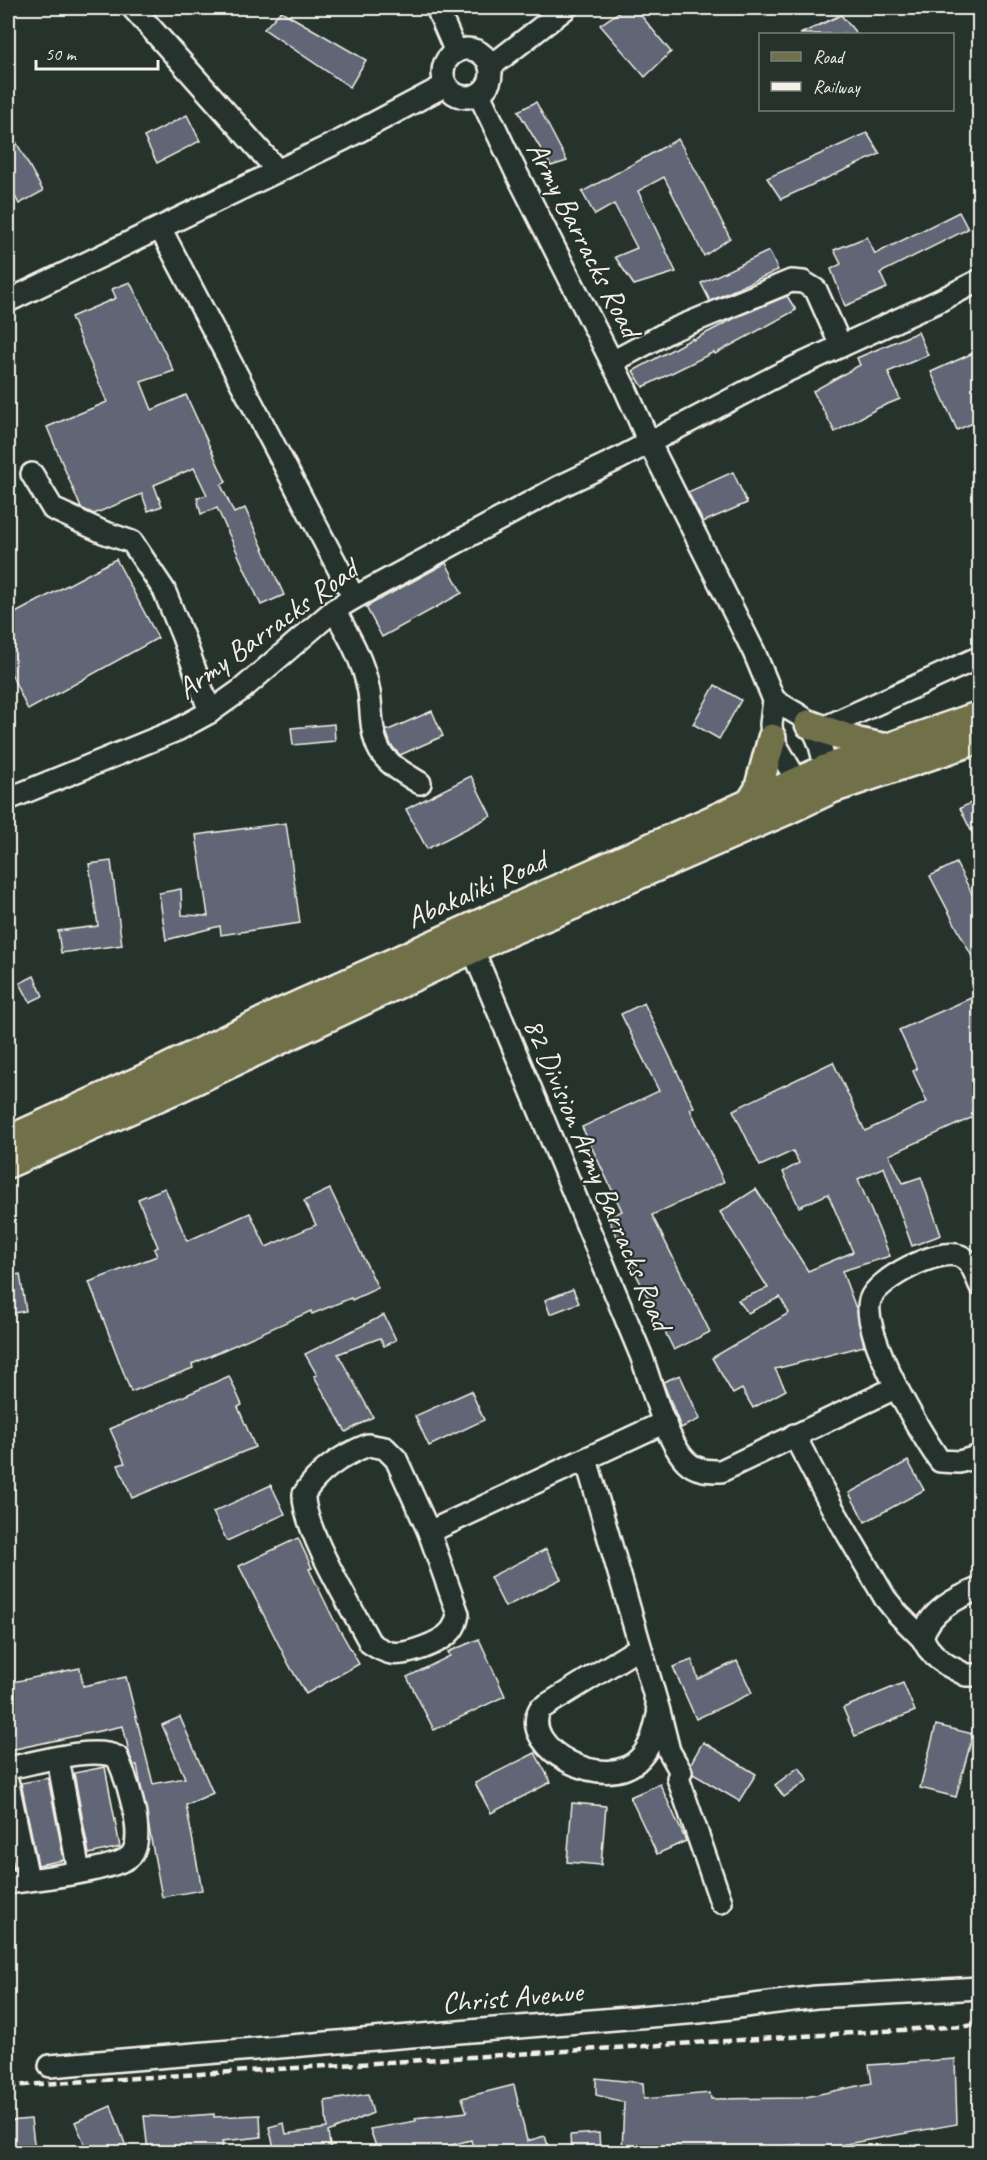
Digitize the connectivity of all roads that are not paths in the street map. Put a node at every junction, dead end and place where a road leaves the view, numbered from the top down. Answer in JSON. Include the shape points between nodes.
{"nodes":[{"id":1,"x":133,"y":8,"type":"edge"},
{"id":2,"x":437,"y":8,"type":"edge"},
{"id":3,"x":566,"y":8,"type":"edge"},
{"id":4,"x":456,"y":52,"type":"junction"},
{"id":5,"x":490,"y":67,"type":"junction"},
{"id":6,"x":446,"y":85,"type":"junction"},
{"id":7,"x":479,"y":94,"type":"junction"},
{"id":8,"x":278,"y":171,"type":"junction"},
{"id":9,"x":160,"y":228,"type":"junction"},
{"id":10,"x":980,"y":280,"type":"edge"},
{"id":11,"x":8,"y":301,"type":"edge"},
{"id":12,"x":841,"y":346,"type":"junction"},
{"id":13,"x":612,"y":362,"type":"junction"},
{"id":14,"x":649,"y":442,"type":"junction"},
{"id":15,"x":32,"y":474,"type":"dead end"},
{"id":16,"x":354,"y":598,"type":"junction"},
{"id":17,"x":334,"y":610,"type":"junction"},
{"id":18,"x":980,"y":657,"type":"edge"},
{"id":19,"x":774,"y":700,"type":"junction"},
{"id":20,"x":210,"y":712,"type":"junction"},
{"id":21,"x":980,"y":715,"type":"edge"},
{"id":22,"x":815,"y":726,"type":"junction"},
{"id":23,"x":772,"y":738,"type":"junction"},
{"id":24,"x":980,"y":738,"type":"edge"},
{"id":25,"x":887,"y":748,"type":"junction"},
{"id":26,"x":828,"y":779,"type":"junction"},
{"id":27,"x":420,"y":783,"type":"dead end"},
{"id":28,"x":803,"y":791,"type":"junction"},
{"id":29,"x":8,"y":799,"type":"edge"},
{"id":30,"x":749,"y":804,"type":"junction"},
{"id":31,"x":473,"y":950,"type":"junction"},
{"id":32,"x":8,"y":1140,"type":"edge"},
{"id":33,"x":8,"y":1164,"type":"edge"},
{"id":34,"x":980,"y":1285,"type":"edge"},
{"id":35,"x":895,"y":1388,"type":"junction"},
{"id":36,"x":665,"y":1422,"type":"junction"},
{"id":37,"x":794,"y":1435,"type":"junction"},
{"id":38,"x":980,"y":1456,"type":"edge"},
{"id":39,"x":586,"y":1459,"type":"junction"},
{"id":40,"x":429,"y":1532,"type":"junction"},
{"id":41,"x":980,"y":1588,"type":"edge"},
{"id":42,"x":922,"y":1638,"type":"junction"},
{"id":43,"x":639,"y":1648,"type":"junction"},
{"id":44,"x":980,"y":1675,"type":"edge"},
{"id":45,"x":659,"y":1711,"type":"junction"},
{"id":46,"x":58,"y":1759,"type":"junction"},
{"id":47,"x":8,"y":1768,"type":"edge"},
{"id":48,"x":8,"y":1784,"type":"edge"},
{"id":49,"x":79,"y":1872,"type":"junction"},
{"id":50,"x":28,"y":1879,"type":"junction"},
{"id":51,"x":8,"y":1883,"type":"edge"},
{"id":52,"x":721,"y":1902,"type":"dead end"},
{"id":53,"x":980,"y":1988,"type":"edge"},
{"id":54,"x":50,"y":2066,"type":"dead end"}],
"edges":[{"from":1,"to":8,"type":"street"},
{"from":2,"to":4,"type":"street"},
{"from":3,"to":5,"type":"street"},
{"from":4,"to":5,"type":"street","via":[[481,54]]},
{"from":4,"to":6,"type":"street","via":[[444,66]]},
{"from":5,"to":7,"type":"street","via":[[490,82]]},
{"from":6,"to":7,"type":"street","via":[[461,96]]},
{"from":6,"to":8,"type":"street"},
{"from":7,"to":13,"type":"street","name":"Army Barracks Road"},
{"from":8,"to":9,"type":"street"},
{"from":9,"to":11,"type":"street"},
{"from":9,"to":16,"type":"street"},
{"from":10,"to":12,"type":"street","name":"Army Barracks Road"},
{"from":12,"to":13,"type":"street","via":[[816,290],[791,280],[670,331]]},
{"from":12,"to":14,"type":"street","name":"Army Barracks Road"},
{"from":13,"to":14,"type":"street","name":"Army Barracks Road"},
{"from":14,"to":16,"type":"street","name":"Army Barracks Road"},
{"from":14,"to":19,"type":"street","name":"Army Barracks Road"},
{"from":15,"to":20,"type":"street","via":[[53,509],[132,542],[164,590]]},
{"from":16,"to":17,"type":"street","name":"Army Barracks Road"},
{"from":17,"to":20,"type":"street","name":"Army Barracks Road"},
{"from":17,"to":27,"type":"street","via":[[362,666],[380,752]]},
{"from":18,"to":22,"type":"street"},
{"from":19,"to":22,"type":"street"},
{"from":19,"to":23,"type":"street","name":"Army Barracks Road"},
{"from":20,"to":29,"type":"street","name":"Army Barracks Road","via":[[177,730]]},
{"from":21,"to":25,"type":"main road","name":"Abakaliki Road"},
{"from":22,"to":25,"type":"main road"},
{"from":22,"to":26,"type":"street"},
{"from":23,"to":28,"type":"street"},
{"from":23,"to":30,"type":"main road","via":[[758,790]]},
{"from":24,"to":26,"type":"main road","name":"Abakaliki Road"},
{"from":25,"to":26,"type":"main road","name":"Abakaliki Road"},
{"from":26,"to":28,"type":"main road","name":"Abakaliki Road"},
{"from":28,"to":30,"type":"main road","name":"Abakaliki Road"},
{"from":28,"to":31,"type":"main road","name":"Abakaliki Road","via":[[574,905]]},
{"from":30,"to":32,"type":"main road","name":"Abakaliki Road","via":[[282,1012]]},
{"from":31,"to":33,"type":"main road","name":"Abakaliki Road"},
{"from":31,"to":36,"type":"street","name":"82 Division Army Barracks Road","via":[[641,1355]]},
{"from":34,"to":35,"type":"street","via":[[971,1264],[950,1253],[910,1267],[874,1292],[869,1311],[874,1334]]},
{"from":35,"to":37,"type":"street","name":"82 Division Army Barracks Road"},
{"from":35,"to":38,"type":"street","via":[[940,1461],[959,1462]]},
{"from":36,"to":37,"type":"street","name":"82 Division Army Barracks Road","via":[[687,1462],[707,1472],[721,1471]]},
{"from":36,"to":39,"type":"street"},
{"from":37,"to":42,"type":"street","via":[[885,1598]]},
{"from":39,"to":40,"type":"street"},
{"from":39,"to":43,"type":"street"},
{"from":40,"to":40,"type":"street","via":[[396,1459],[377,1445],[352,1452],[317,1476],[304,1494],[306,1516],[331,1570],[370,1642],[389,1653],[411,1652],[443,1638],[457,1621],[458,1614]]},
{"from":41,"to":42,"type":"street","via":[[939,1611],[926,1625]]},
{"from":42,"to":44,"type":"street","via":[[947,1665],[966,1675]]},
{"from":43,"to":45,"type":"street"},
{"from":43,"to":45,"type":"street","via":[[540,1709],[540,1736],[555,1753],[584,1768],[620,1771],[629,1768],[646,1750]]},
{"from":45,"to":52,"type":"street"},
{"from":46,"to":47,"type":"street"},
{"from":46,"to":49,"type":"street"},
{"from":46,"to":49,"type":"street","via":[[92,1752],[117,1757],[129,1784],[135,1816],[135,1849],[131,1857]]},
{"from":48,"to":50,"type":"street"},
{"from":49,"to":50,"type":"street"},
{"from":50,"to":51,"type":"street"},
{"from":53,"to":54,"type":"street","name":"Christ Avenue","via":[[816,1997],[699,2012]]}]}
